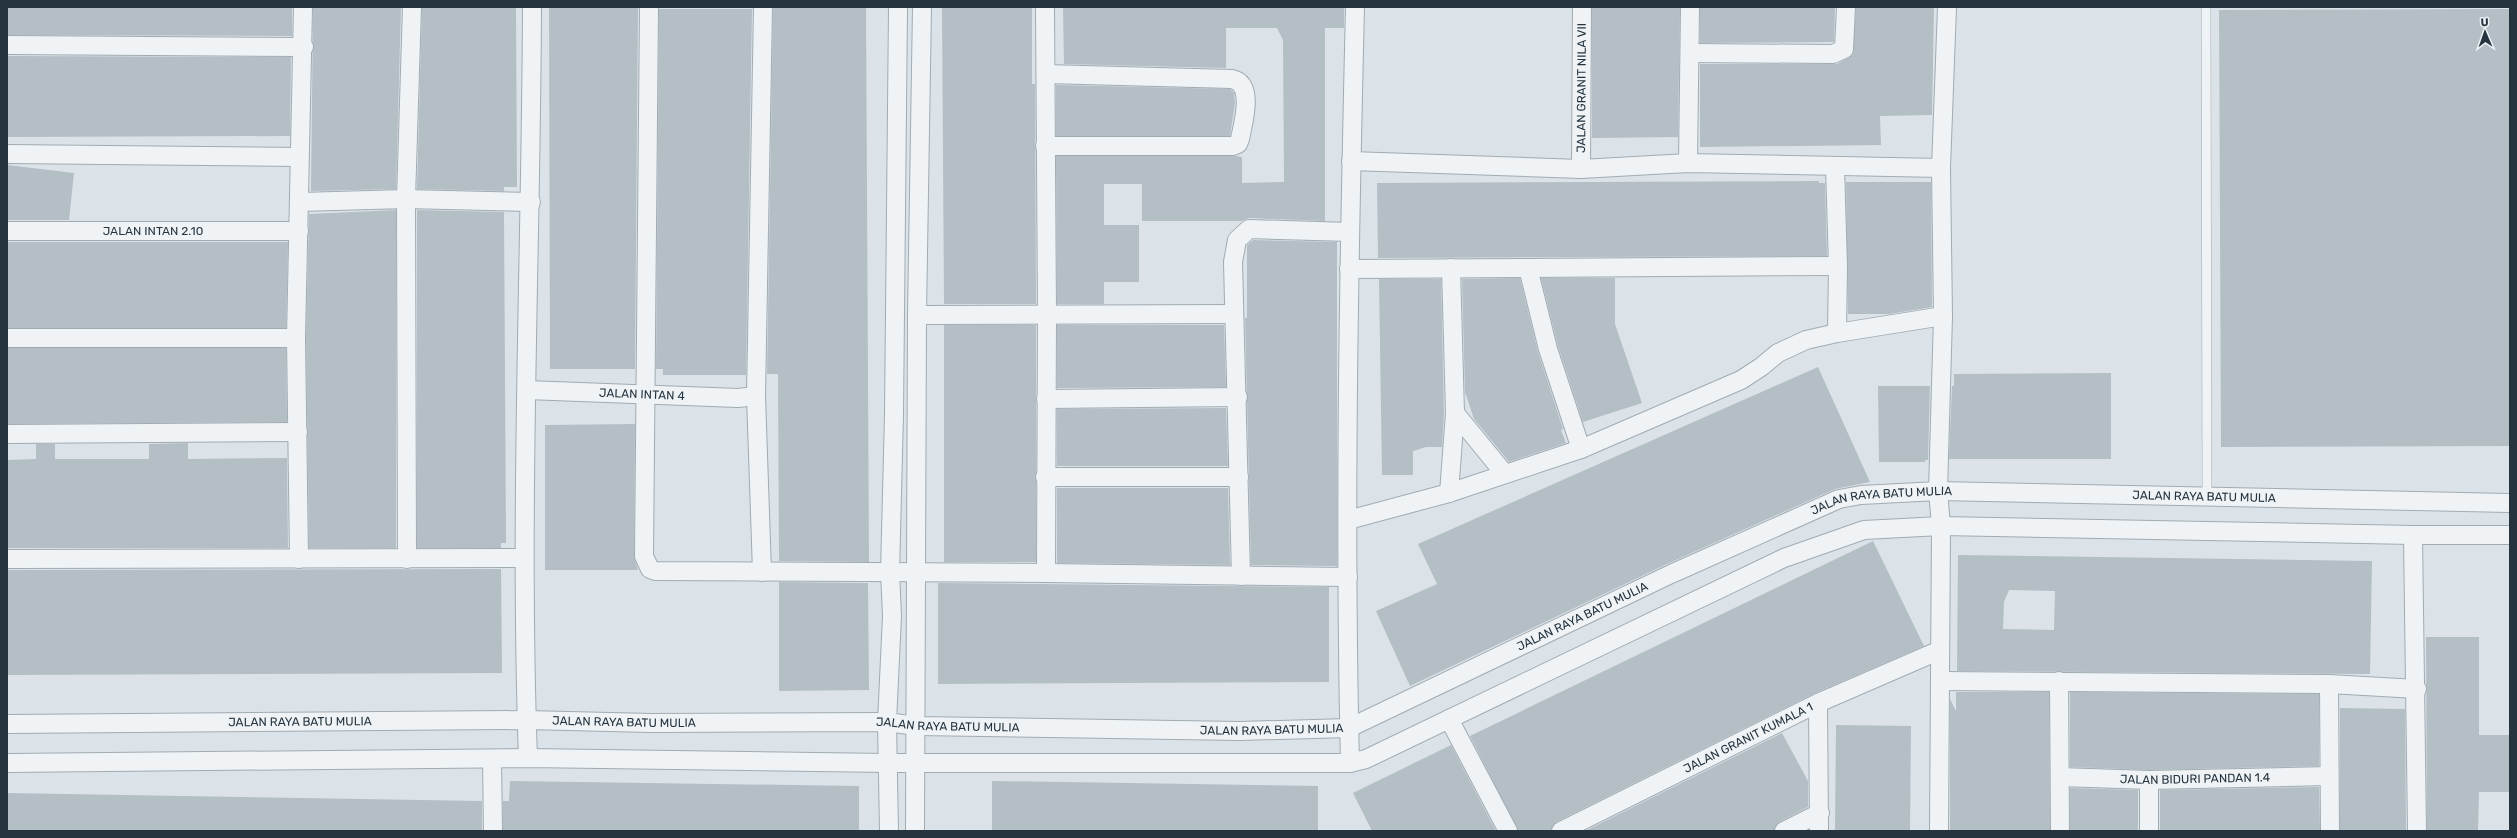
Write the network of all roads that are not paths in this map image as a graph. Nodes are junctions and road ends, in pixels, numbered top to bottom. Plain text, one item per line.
1 (303, 7) edge
2 (412, 7) edge
3 (532, 7) edge
4 (649, 7) edge
5 (763, 7) edge
6 (898, 7) edge
7 (922, 7) edge
8 (1044, 7) edge
9 (1355, 7) edge
10 (1582, 7) edge
11 (1690, 7) edge
12 (1846, 7) edge
13 (1947, 7) edge
14 (2206, 7) edge
15 (7, 45) edge
16 (304, 47) junction
17 (1690, 53) junction
18 (1046, 74) junction
19 (1045, 146) junction
20 (7, 154) edge
21 (299, 157) junction
22 (1351, 161) junction
23 (1688, 163) junction
24 (1835, 167) junction
25 (1580, 168) junction
26 (1941, 168) junction
27 (406, 199) junction
28 (300, 202) junction
29 (531, 202) junction
30 (7, 231) edge
31 (299, 231) junction
32 (1350, 232) junction
33 (1838, 266) junction
34 (1451, 268) junction
35 (1528, 268) junction
36 (1349, 269) junction
37 (1234, 314) junction
38 (917, 315) junction
39 (1047, 315) junction
40 (1943, 316) junction
41 (1837, 333) junction
42 (7, 338) edge
43 (296, 338) junction
44 (527, 390) junction
45 (646, 393) junction
46 (756, 396) junction
47 (1238, 397) junction
48 (1046, 399) junction
49 (1455, 413) junction
50 (298, 432) junction
51 (7, 434) edge
52 (1582, 449) junction
53 (1504, 474) junction
54 (1045, 477) junction
55 (1239, 477) junction
56 (1938, 491) junction
57 (1449, 493) junction
58 (2207, 497) junction
59 (2510, 503) edge
60 (1348, 520) junction
61 (1941, 526) junction
62 (2413, 535) junction
63 (2510, 535) edge
64 (523, 558) junction
65 (7, 559) edge
66 (299, 559) junction
67 (407, 559) junction
68 (762, 572) junction
69 (890, 572) junction
70 (917, 573) junction
71 (1046, 573) junction
72 (1241, 576) junction
73 (1348, 577) junction
74 (1938, 651) junction
75 (1940, 681) junction
76 (2059, 681) junction
77 (2329, 684) junction
78 (2417, 689) junction
79 (1818, 703) junction
80 (1449, 719) junction
81 (526, 720) junction
82 (887, 722) junction
83 (7, 724) edge
84 (916, 726) junction
85 (1349, 728) junction
86 (528, 758) junction
87 (492, 759) junction
88 (917, 762) junction
89 (7, 763) edge
90 (888, 763) junction
91 (1350, 763) junction
92 (2329, 776) junction
93 (2060, 777) junction
94 (2149, 780) junction
95 (1820, 813) junction
96 (493, 831) edge
97 (889, 831) edge
98 (915, 831) edge
99 (1508, 831) edge
100 (1561, 831) edge
101 (1784, 831) edge
102 (1819, 831) edge
103 (1939, 831) edge
104 (2060, 831) edge
105 (2149, 831) edge
106 (2330, 831) edge
107 (2417, 831) edge

1 - 16 street
2 - 27 street
3 - 29 street
4 - 45 street
5 - 46 street
6 - 69 street
7 - 38 street
8 - 18 street
9 - 22 street
10 - 25 street, JALAN GRANIT NILA VII
11 - 17 street
12 - 17 street
13 - 26 street
14 - 58 lane
15 - 16 street
16 - 21 street
17 - 23 street
18 - 19 street
18 - 19 street
19 - 39 street
20 - 21 street
21 - 28 street
22 - 25 street
22 - 32 street
23 - 24 street
23 - 25 street
24 - 26 street
24 - 33 street
26 - 40 street
27 - 28 street
27 - 29 street
27 - 67 street
28 - 31 street
29 - 44 street
30 - 31 street, JALAN INTAN 2.10
31 - 43 street
32 - 36 street
32 - 37 street
33 - 35 street
33 - 41 street
34 - 35 street
34 - 36 street
34 - 49 street
35 - 52 street
36 - 60 street
37 - 39 street
37 - 47 street
38 - 39 street
38 - 70 street
39 - 48 street
40 - 41 street
40 - 56 street
41 - 52 street
42 - 43 street
43 - 50 street
44 - 45 street, JALAN INTAN 4
44 - 64 street
45 - 46 street, JALAN INTAN 4
45 - 68 street
46 - 68 street
47 - 48 street
47 - 55 street
48 - 54 street
49 - 53 street
49 - 57 street
50 - 51 street
50 - 66 street
52 - 53 street
53 - 57 street
54 - 55 street
54 - 71 street
55 - 72 street
56 - 58 street, JALAN RAYA BATU MULIA
56 - 61 street
56 - 85 street, JALAN RAYA BATU MULIA
57 - 60 street
58 - 59 street, JALAN RAYA BATU MULIA
60 - 73 street
61 - 62 street
61 - 74 street
61 - 80 street
62 - 63 street
62 - 78 street
64 - 67 street
64 - 81 street
65 - 66 street
66 - 67 street
68 - 69 street
69 - 70 street
69 - 82 street
70 - 71 street
70 - 84 street
71 - 72 street
72 - 73 street
73 - 85 street
74 - 75 street
74 - 79 street, JALAN GRANIT KUMALA 1
75 - 76 street
75 - 103 street
76 - 77 street
76 - 93 street
77 - 78 street
77 - 92 street
78 - 107 street
79 - 95 street
79 - 100 street, JALAN GRANIT KUMALA 1
80 - 91 street
80 - 99 street
81 - 82 street, JALAN RAYA BATU MULIA
81 - 83 street, JALAN RAYA BATU MULIA
81 - 86 street
82 - 84 street, JALAN RAYA BATU MULIA
82 - 90 street
84 - 85 street, JALAN RAYA BATU MULIA
84 - 88 street
85 - 91 street
86 - 87 street
86 - 90 street
87 - 89 street
87 - 96 street
88 - 90 street
88 - 91 street
88 - 98 street
90 - 97 street
92 - 94 street, JALAN BIDURI PANDAN 1.4
92 - 106 street
93 - 94 street, JALAN BIDURI PANDAN 1.4
93 - 104 street
94 - 105 street
95 - 101 street
95 - 102 street

